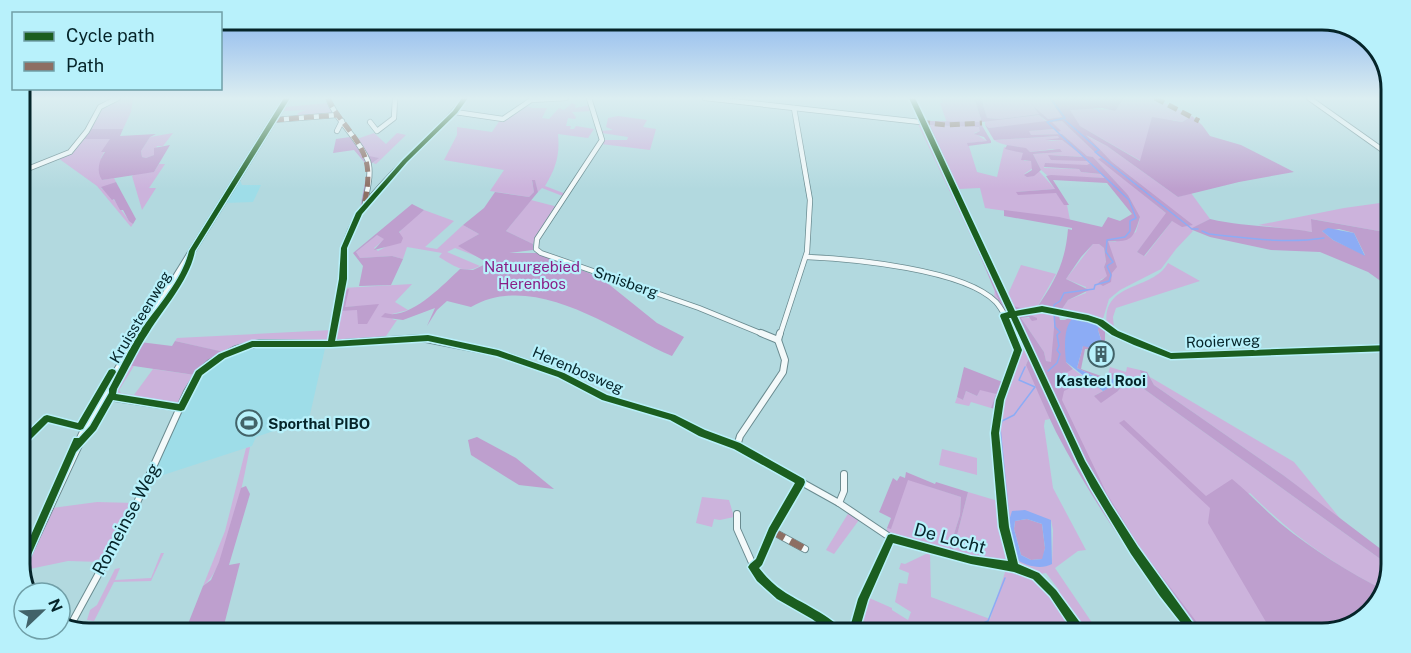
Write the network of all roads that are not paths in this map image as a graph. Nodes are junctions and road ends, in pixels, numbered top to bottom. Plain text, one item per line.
1 (88, 128) edge
2 (269, 128) edge
3 (347, 128) edge
4 (437, 128) edge
5 (598, 128) edge
6 (798, 128) edge
7 (1352, 128) edge
8 (1381, 149) edge
9 (30, 168) edge
10 (365, 204) junction
11 (807, 257) junction
12 (1004, 316) junction
13 (778, 340) junction
14 (331, 344) junction
15 (1381, 348) edge
16 (104, 396) junction
17 (181, 408) junction
18 (80, 427) dead end
19 (30, 434) edge
20 (737, 446) junction
21 (844, 474) dead end
22 (801, 482) junction
23 (839, 503) junction
24 (737, 514) dead end
25 (772, 531) junction
26 (891, 538) junction
27 (30, 548) edge
28 (805, 549) dead end
29 (753, 567) junction
30 (1014, 567) junction
31 (73, 620) edge
32 (824, 623) edge
33 (857, 623) edge
34 (1074, 623) edge

1 - 9 street
2 - 16 main road, Kruissteenweg
3 - 10 street
4 - 10 street
5 - 13 street, Smisberg
6 - 11 street
7 - 8 street
10 - 14 street
11 - 12 street
11 - 13 street
12 - 15 street, Rooierweg
12 - 30 street
13 - 20 street
14 - 17 street, Herenbosweg
14 - 20 street, Herenbosweg
16 - 17 street
16 - 27 main road, Kruissteenweg
17 - 31 street, Romeinse Weg
18 - 19 street
20 - 22 street, Herenbosweg
21 - 23 street
22 - 23 street, Herenbosweg
22 - 25 street
23 - 26 street, Herenbosweg
24 - 29 street
25 - 28 street
25 - 29 street
26 - 30 street, De Locht
26 - 33 street
29 - 32 street
30 - 34 street, De Locht

